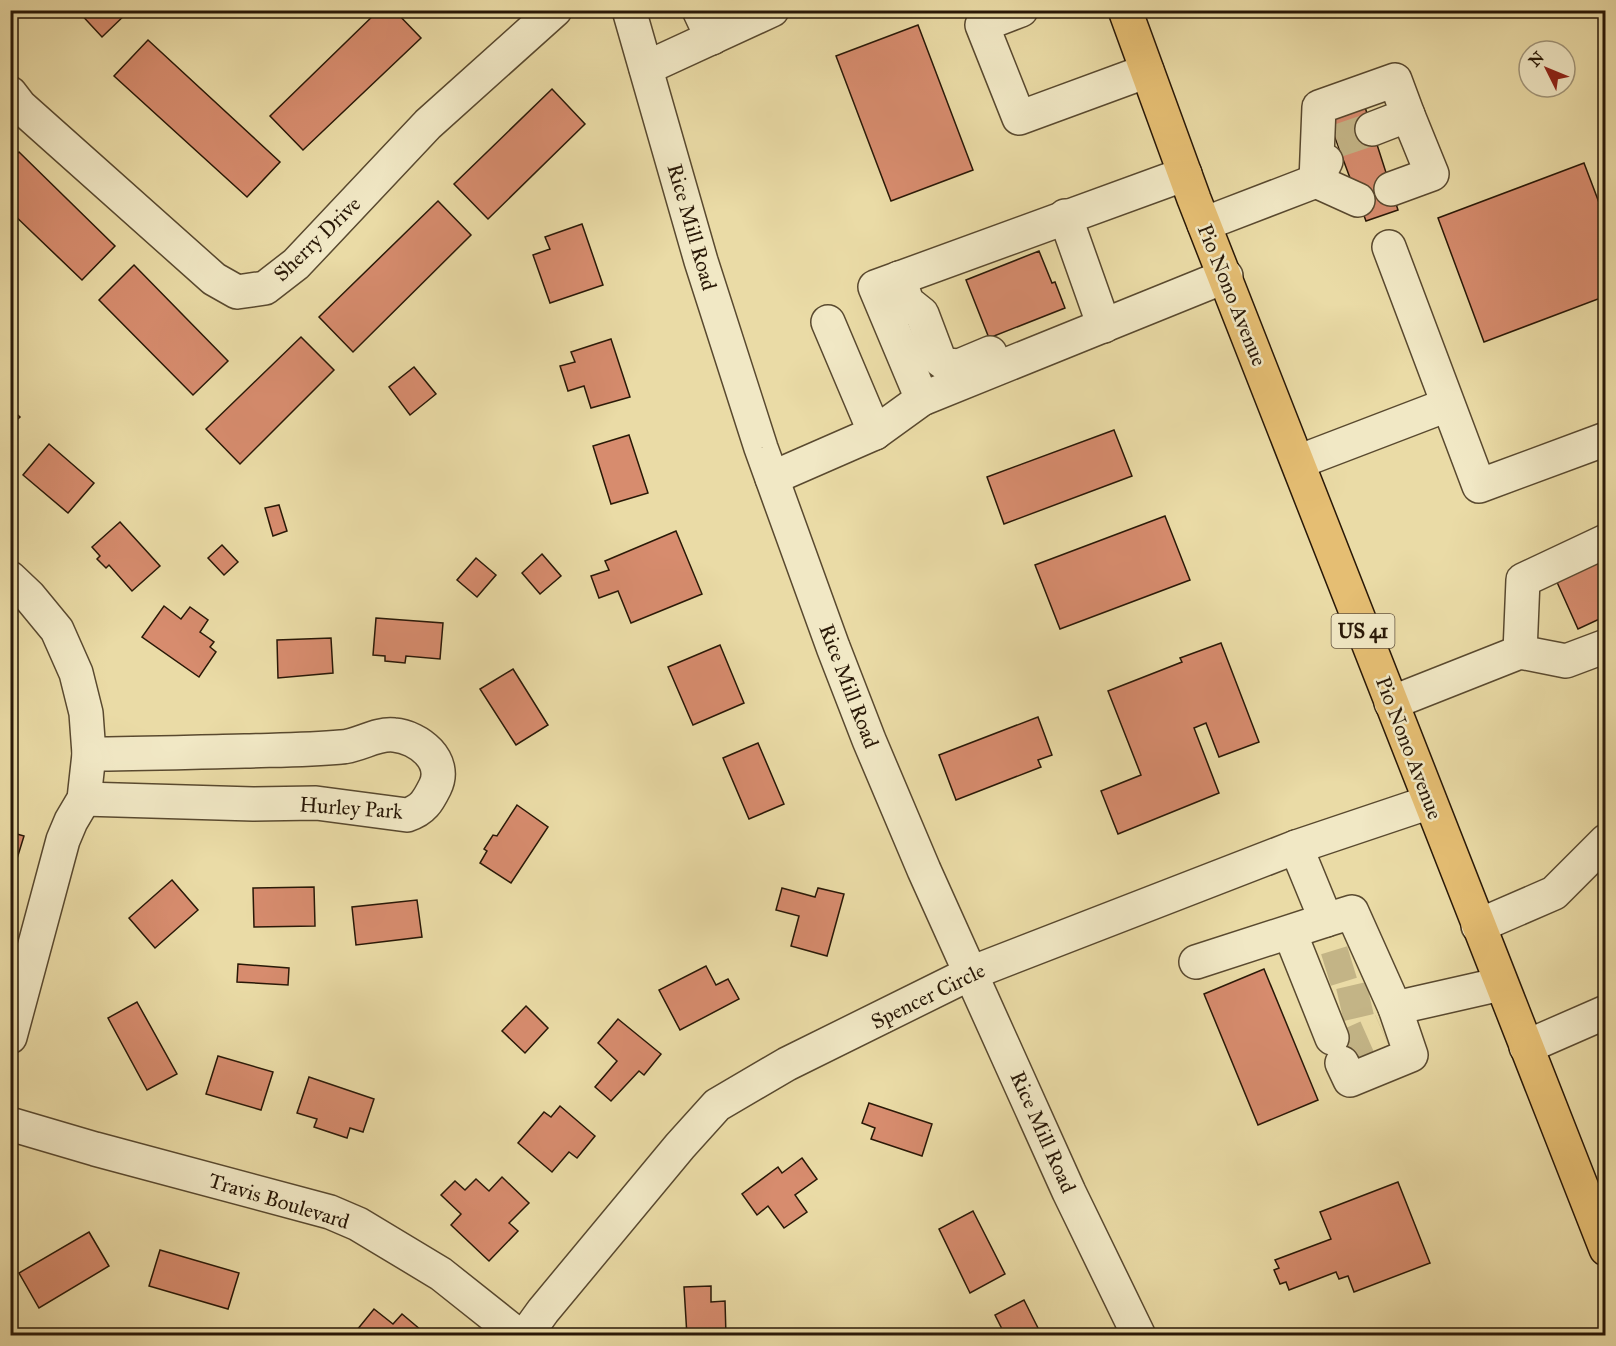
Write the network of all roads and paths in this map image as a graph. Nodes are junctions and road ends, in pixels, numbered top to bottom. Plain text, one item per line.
1 (555, 10) edge
2 (629, 10) edge
3 (771, 10) edge
4 (1021, 10) edge
5 (1125, 10) edge
6 (705, 24) edge
7 (645, 68) junction
8 (1147, 71) junction
9 (10, 93) edge
10 (1408, 115) junction
11 (1372, 129) tunnel mouth
12 (1336, 141) tunnel mouth
13 (1185, 174) junction
14 (1316, 181) junction
15 (1391, 189) dead end
16 (1358, 200) dead end
17 (1065, 216) junction
18 (1204, 224) junction
19 (1389, 247) dead end
20 (1226, 276) junction
21 (903, 290) junction
22 (1101, 317) junction
23 (828, 322) dead end
24 (922, 399) junction
25 (1447, 405) junction
26 (875, 433) junction
27 (1605, 440) edge
28 (1298, 462) junction
29 (772, 478) junction
30 (1605, 541) edge
31 (10, 578) edge
32 (1605, 646) edge
33 (1520, 652) junction
34 (1391, 703) junction
35 (89, 754) junction
36 (84, 799) junction
37 (1430, 802) junction
38 (1605, 841) edge
39 (1296, 847) junction
40 (1326, 920) junction
41 (1478, 926) junction
42 (1290, 933) junction
43 (1196, 962) dead end
44 (1339, 965) junction
45 (971, 973) junction
46 (1501, 984) junction
47 (1605, 1012) edge
48 (1363, 1019) junction
49 (10, 1037) edge
50 (1526, 1047) junction
51 (10, 1124) edge
52 (1605, 1249) edge
53 (519, 1335) edge
54 (525, 1335) edge
55 (1139, 1335) edge

1 - 9 street, Sherry Drive
2 - 7 street, Rice Mill Road
3 - 6 street
4 - 8 street
5 - 8 main road, Pio Nono Avenue / US 41
6 - 7 street
7 - 29 street, Rice Mill Road
8 - 13 main road, Pio Nono Avenue / US 41
10 - 11 street
10 - 14 street
10 - 15 street
12 - 14 street
13 - 17 street
13 - 18 main road, Pio Nono Avenue / US 41
14 - 16 street
14 - 18 street
17 - 21 street
17 - 22 street
18 - 20 main road, Pio Nono Avenue / US 41
19 - 25 street
20 - 22 street
20 - 28 main road, Pio Nono Avenue / US 41
21 - 22 street
21 - 24 street
22 - 24 street
23 - 26 street
24 - 26 street
25 - 27 street
25 - 28 street
26 - 29 street
28 - 34 main road, Pio Nono Avenue / US 41
29 - 45 street, Rice Mill Road
30 - 33 street
31 - 35 street
32 - 33 street
33 - 34 street
34 - 37 main road, Pio Nono Avenue / US 41
35 - 36 street
35 - 36 street, Hurley Park
36 - 49 street
37 - 39 street, Spencer Circle
37 - 41 main road, Pio Nono Avenue / US 41
38 - 41 street
39 - 40 street
39 - 45 street, Spencer Circle
40 - 42 street
40 - 44 street
41 - 46 main road, Pio Nono Avenue / US 41
42 - 43 street
42 - 44 street
44 - 48 street
44 - 48 street
45 - 54 street, Spencer Circle
45 - 55 street, Rice Mill Road
46 - 48 street
46 - 50 main road, Pio Nono Avenue / US 41
47 - 50 street
50 - 52 main road, Pio Nono Avenue / US 41
51 - 53 street, Travis Boulevard

